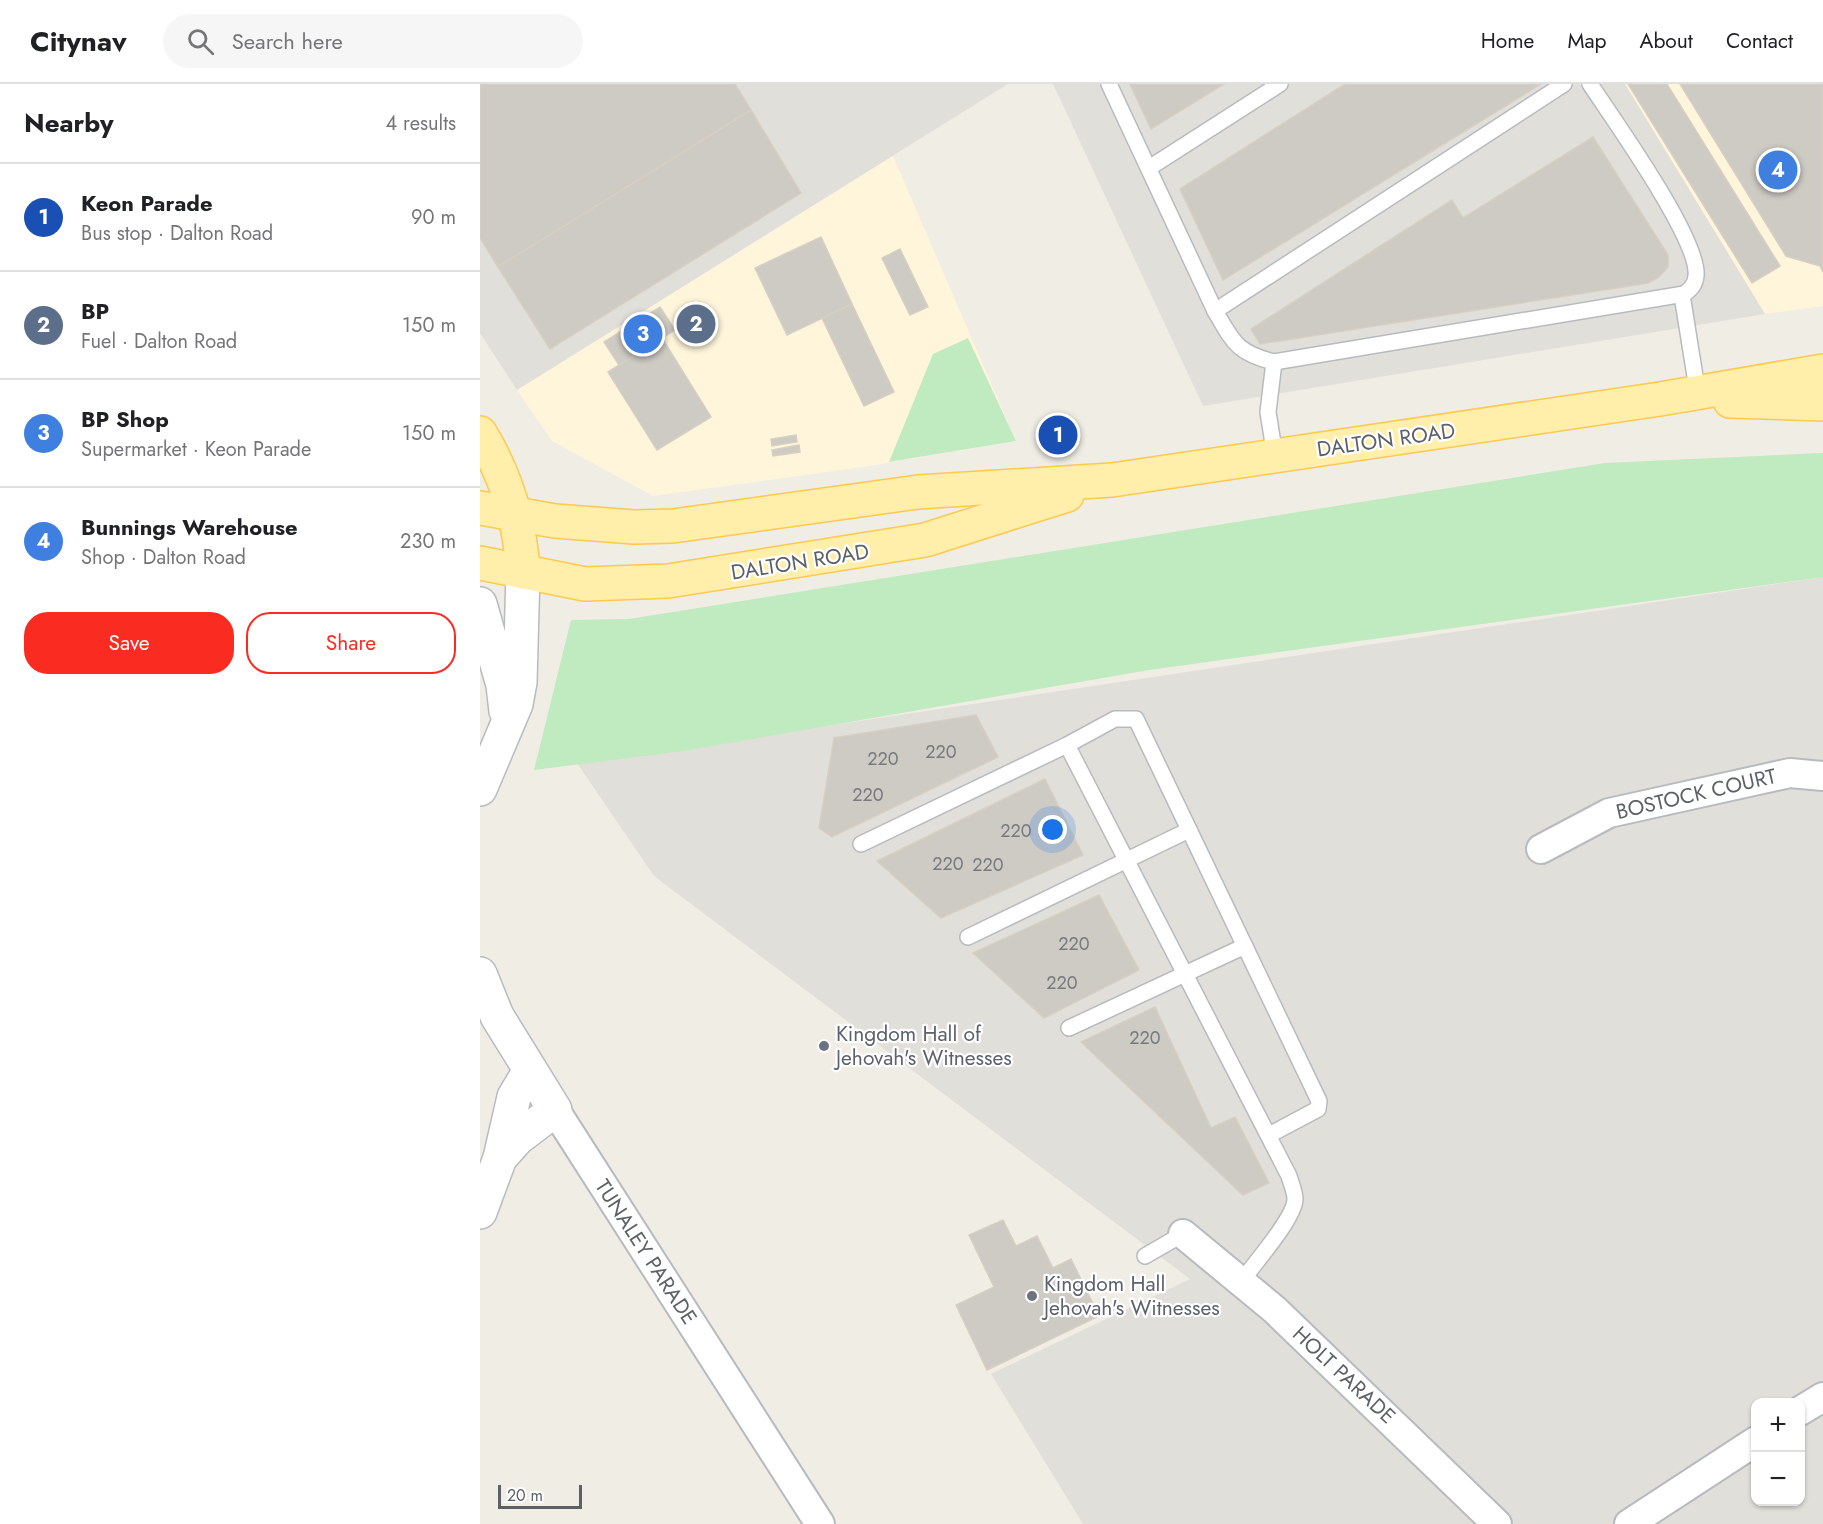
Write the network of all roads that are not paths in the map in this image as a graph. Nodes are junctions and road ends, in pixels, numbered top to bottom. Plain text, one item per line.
1 (1109, 84) edge
2 (1280, 84) edge
3 (1564, 84) edge
4 (1590, 84) edge
5 (1149, 168) junction
6 (1682, 295) junction
7 (1215, 311) junction
8 (1274, 362) junction
9 (1823, 371) edge
10 (1698, 397) junction
11 (1823, 404) edge
12 (480, 434) edge
13 (1275, 456) junction
14 (1112, 480) junction
15 (480, 508) edge
16 (516, 516) junction
17 (480, 563) edge
18 (523, 572) junction
19 (480, 604) edge
20 (506, 733) junction
21 (1067, 745) junction
22 (1823, 776) edge
23 (480, 789) edge
24 (1189, 830) junction
25 (861, 844) dead end
26 (1541, 849) dead end
27 (1126, 859) junction
28 (968, 937) dead end
29 (1245, 946) junction
30 (1185, 973) junction
31 (480, 974) edge
32 (1069, 1028) dead end
33 (530, 1070) junction
34 (555, 1110) junction
35 (1269, 1136) junction
36 (500, 1158) junction
37 (480, 1212) edge
38 (1183, 1234) joint
39 (1145, 1256) dead end
40 (1241, 1282) junction
41 (1823, 1397) edge
42 (1805, 1408) edge
43 (1751, 1444) edge
44 (820, 1524) edge
45 (1497, 1524) edge
46 (1629, 1524) edge

1 - 5 lane
2 - 5 lane
3 - 7 lane
4 - 6 lane
5 - 7 lane
6 - 8 lane
6 - 10 lane
7 - 8 lane
8 - 13 lane
9 - 10 main road, DALTON ROAD
10 - 11 main road, DALTON ROAD
10 - 13 main road, DALTON ROAD
12 - 16 main road
13 - 14 main road, DALTON ROAD
14 - 16 main road, DALTON ROAD
14 - 18 main road, DALTON ROAD
15 - 16 main road, DALTON ROAD
16 - 18 main road
17 - 18 main road, DALTON ROAD
18 - 20 street
19 - 20 street
20 - 23 street
21 - 24 lane
21 - 25 lane
21 - 27 lane
22 - 26 street, BOSTOCK COURT
24 - 27 lane
24 - 29 lane
27 - 28 lane
27 - 30 lane
29 - 30 lane
29 - 35 lane
30 - 32 lane
30 - 35 lane
31 - 33 street, TUNALEY PARADE
33 - 34 street, TUNALEY PARADE
33 - 36 street
34 - 36 street
34 - 44 street, TUNALEY PARADE
35 - 40 lane
36 - 37 street
38 - 39 lane
38 - 40 street, HOLT PARADE
40 - 45 street, HOLT PARADE
41 - 42 street
43 - 46 street

